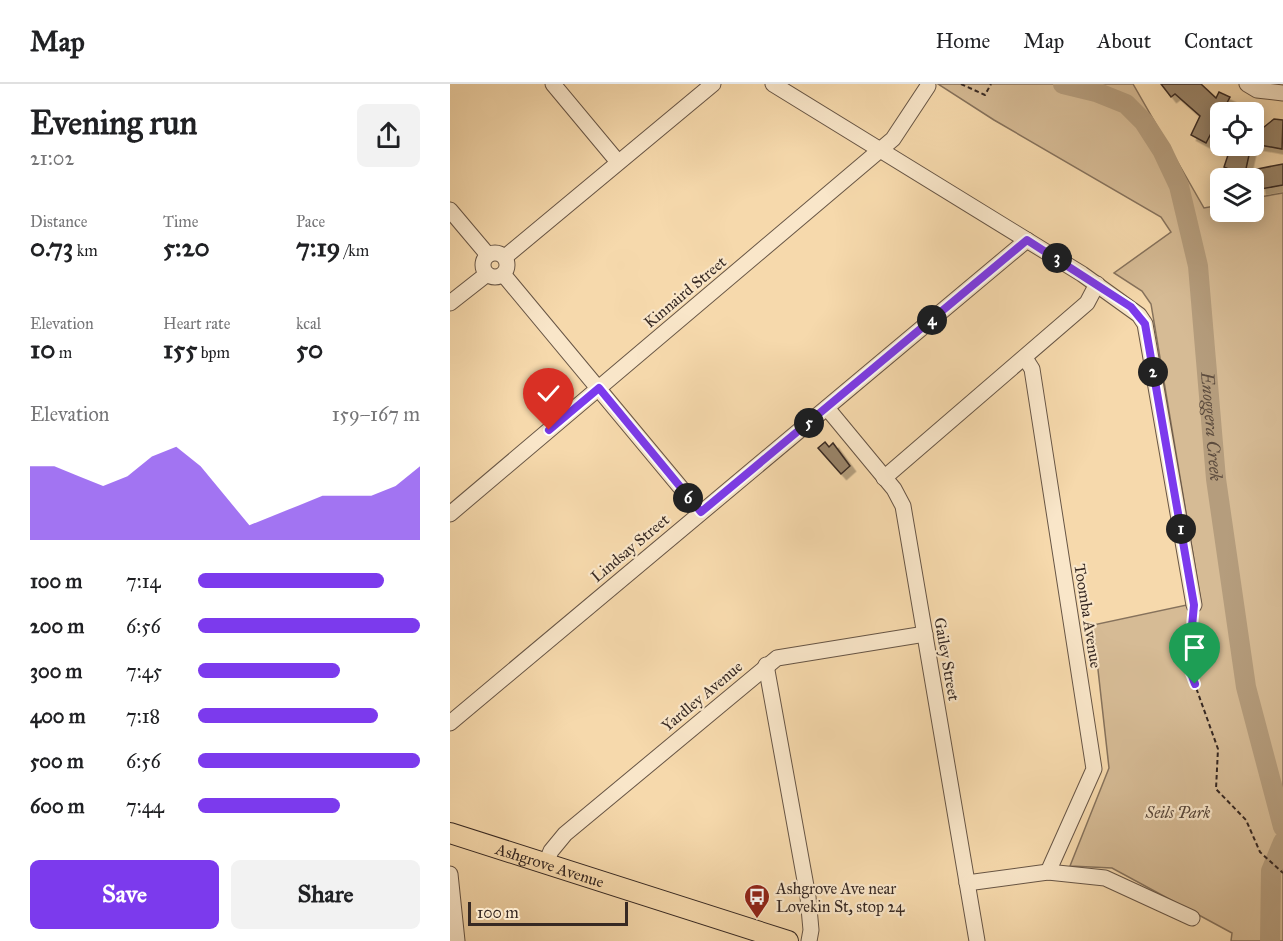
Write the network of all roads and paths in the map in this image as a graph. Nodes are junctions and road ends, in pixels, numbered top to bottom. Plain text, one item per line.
1 (553, 84) edge
2 (713, 84) edge
3 (774, 84) edge
4 (961, 84) edge
5 (991, 84) edge
6 (1247, 84) edge
7 (928, 86) dead end
8 (1283, 93) edge
9 (882, 149) junction
10 (618, 162) junction
11 (450, 210) edge
12 (1027, 240) junction
13 (488, 255) junction
14 (505, 257) junction
15 (487, 274) junction
16 (503, 274) junction
17 (1096, 284) junction
18 (450, 303) edge
19 (1025, 358) junction
20 (599, 388) junction
21 (827, 408) junction
22 (884, 478) junction
23 (701, 512) junction
24 (450, 514) edge
25 (1194, 605) joint
26 (925, 634) junction
27 (766, 665) junction
28 (450, 723) edge
29 (450, 833) edge
30 (544, 865) junction
31 (1048, 872) junction
32 (1283, 873) edge
33 (450, 874) edge
34 (967, 883) junction
35 (1192, 918) dead end
36 (454, 931) edge
37 (788, 941) edge
38 (809, 941) edge
39 (977, 941) edge

1 - 10 street
2 - 10 street
3 - 9 street
4 - 5 path
6 - 8 street
7 - 9 street, Kinnaird Street
9 - 12 street
9 - 20 street, Kinnaird Street
10 - 14 street
11 - 13 street
12 - 17 street
12 - 21 street, Lindsay Street
13 - 14 street
13 - 15 street
14 - 16 street
15 - 16 street
15 - 18 street
16 - 20 street
17 - 19 street
17 - 25 street
19 - 22 street
19 - 31 street, Toomba Avenue
20 - 23 street
20 - 24 street, Kinnaird Street
21 - 22 street, Gailey Street
21 - 23 street, Lindsay Street
22 - 26 street, Gailey Street
23 - 28 street, Lindsay Street
25 - 32 path
26 - 27 street, Yardley Avenue
26 - 34 street, Gailey Street
27 - 30 street, Yardley Avenue
27 - 38 street
29 - 30 main road, Ashgrove Avenue
30 - 37 main road, Ashgrove Avenue
31 - 34 street
31 - 35 street
33 - 36 street
34 - 39 street, Gailey Street

